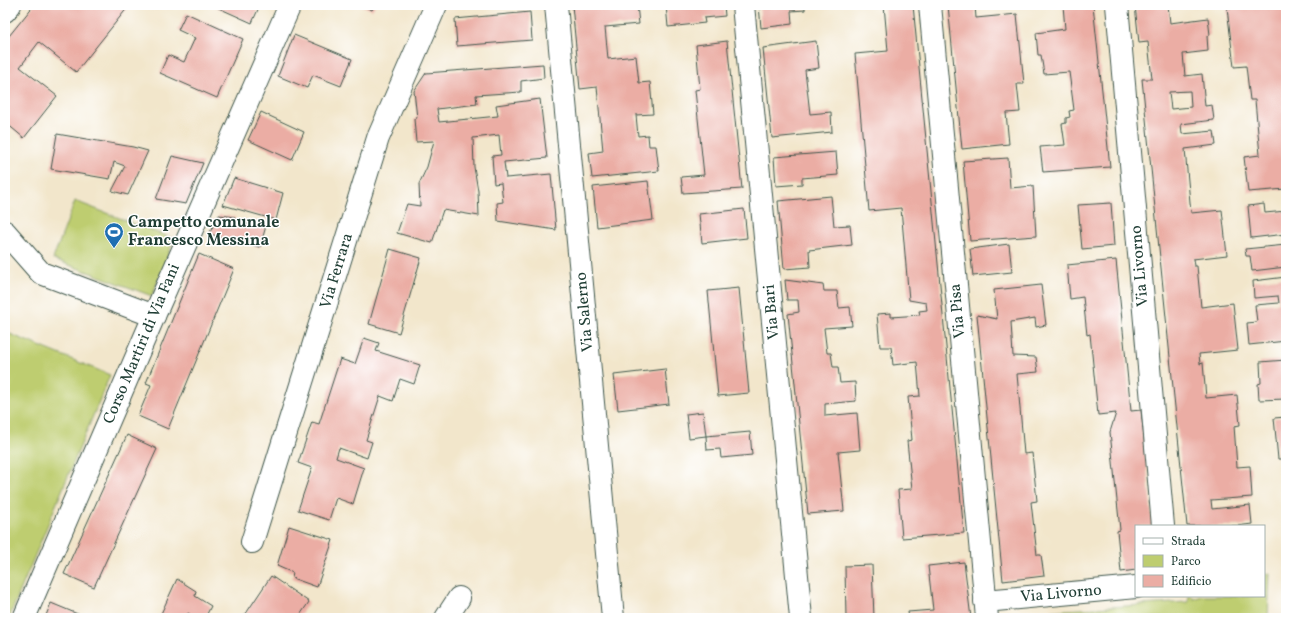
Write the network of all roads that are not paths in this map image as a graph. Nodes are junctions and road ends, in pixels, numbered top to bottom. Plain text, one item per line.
1 (10, 5) edge
2 (290, 5) edge
3 (436, 5) edge
4 (556, 5) edge
5 (743, 5) edge
6 (930, 5) edge
7 (1117, 5) edge
8 (5, 11) edge
9 (5, 232) edge
10 (154, 316) junction
11 (1163, 525) edge
12 (252, 542) dead end
13 (1135, 588) edge
14 (459, 598) dead end
15 (986, 610) edge
16 (24, 618) edge
17 (446, 618) edge
18 (613, 618) edge
19 (801, 618) edge

1 - 8 street
2 - 10 street, Corso Martiri di Via Fani
3 - 12 street, Via Ferrara
4 - 18 street, Via Salerno
5 - 19 street, Via Bari
6 - 15 street, Via Pisa
7 - 11 street, Via Livorno
9 - 10 street
10 - 16 street, Corso Martiri di Via Fani
13 - 15 street, Via Livorno
14 - 17 street

